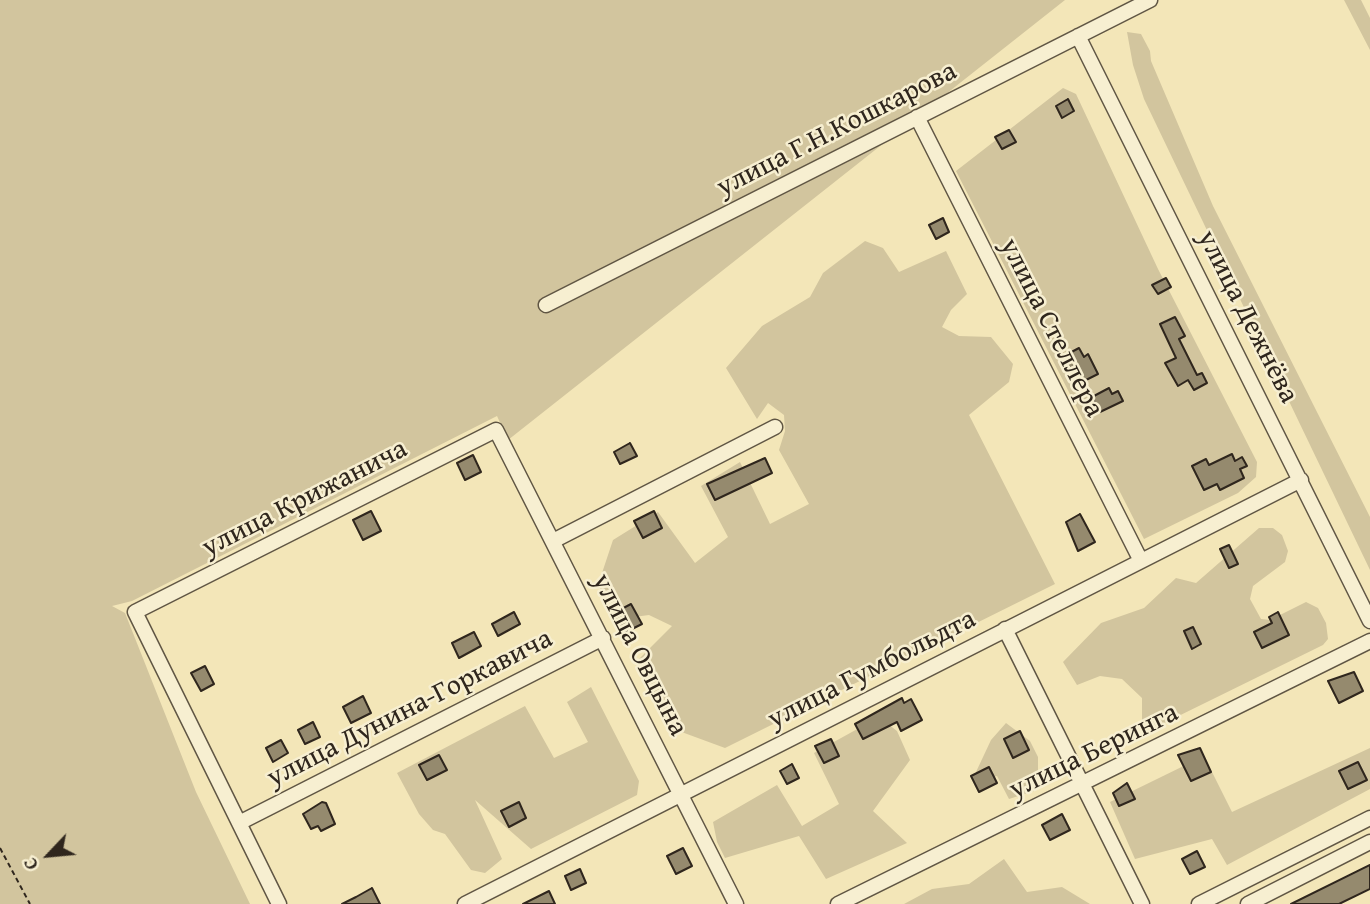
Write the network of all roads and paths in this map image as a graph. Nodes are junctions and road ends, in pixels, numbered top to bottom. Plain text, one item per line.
1 (1150, 0) edge
2 (1078, 36) junction
3 (917, 117) junction
4 (546, 305) dead end
5 (775, 427) dead end
6 (496, 430) joint
7 (1301, 480) junction
8 (553, 541) junction
9 (1141, 561) junction
10 (1370, 621) edge
11 (1005, 629) junction
12 (603, 638) junction
13 (1370, 640) edge
14 (1083, 785) junction
15 (683, 796) junction
16 (1370, 818) edge
17 (239, 823) junction
18 (1370, 842) edge
19 (0, 848) edge
20 (30, 904) edge
21 (279, 904) edge
22 (465, 904) edge
23 (736, 904) edge
24 (838, 904) edge
25 (1142, 904) edge
26 (1199, 904) edge
27 (1248, 904) edge

1 - 2 street, улица Г.Н.Кошкарова
2 - 3 street, улица Г.Н.Кошкарова
2 - 7 street, улица Дежнёва
3 - 4 street, улица Г.Н.Кошкарова
3 - 9 street, улица Стеллера
5 - 8 street
6 - 8 street, улица Овцына
6 - 17 street, улица Крижанича
7 - 9 street, улица Гумбольдта
7 - 10 street, улица Дежнёва
8 - 12 street, улица Овцына
9 - 11 street, улица Гумбольдта
11 - 14 street
11 - 15 street, улица Гумбольдта
12 - 15 street, улица Овцына
12 - 17 street, улица Дунина-Горкавича
13 - 14 street, улица Беринга
14 - 24 street, улица Беринга
14 - 25 street
15 - 22 street, улица Гумбольдта
15 - 23 street, улица Овцына
16 - 26 street
17 - 21 street
18 - 27 street
19 - 20 path

